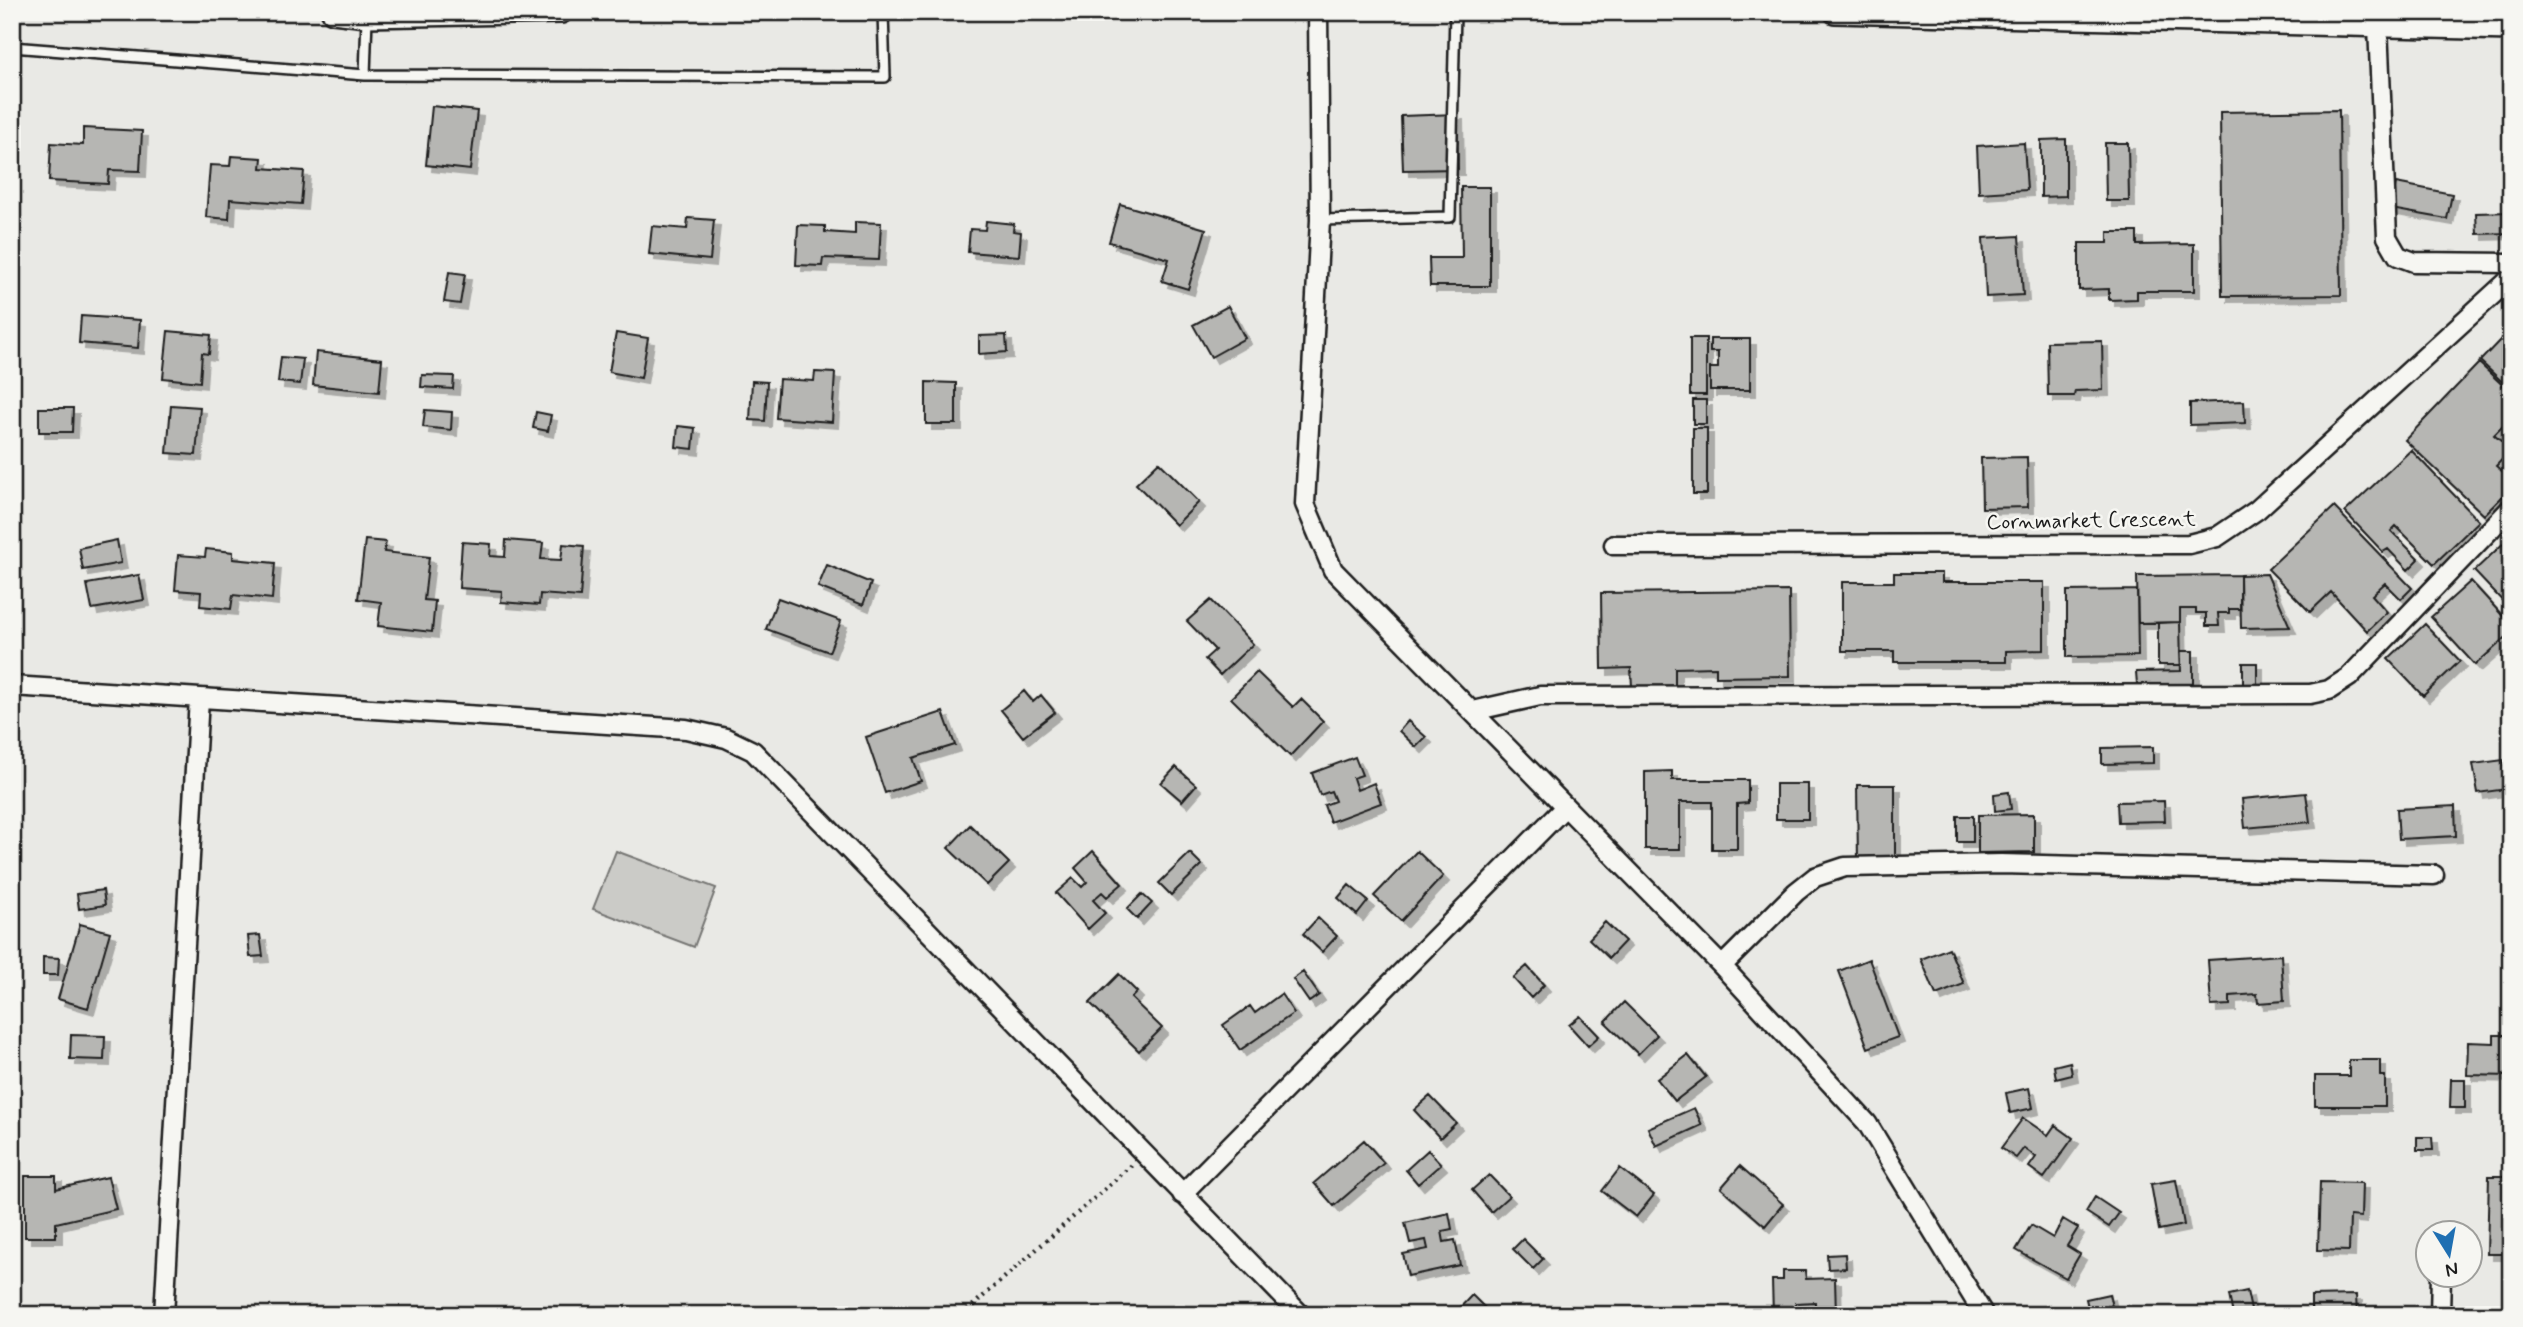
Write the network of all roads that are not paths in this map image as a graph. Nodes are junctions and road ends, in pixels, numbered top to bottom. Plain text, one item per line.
1 (333, 12) edge
2 (561, 12) edge
3 (883, 12) edge
4 (1318, 12) edge
5 (1455, 12) edge
6 (1835, 12) edge
7 (1925, 13) edge
8 (367, 16) junction
9 (2378, 26) junction
10 (2511, 29) edge
11 (12, 47) edge
12 (365, 75) junction
13 (1320, 220) junction
14 (2511, 263) edge
15 (2511, 278) edge
16 (2511, 508) edge
17 (1614, 545) dead end
18 (12, 686) edge
19 (199, 698) junction
20 (1473, 711) junction
21 (1565, 807) junction
22 (2434, 875) dead end
23 (1722, 966) junction
24 (1182, 1194) junction
25 (2441, 1288) edge
26 (164, 1315) edge
27 (1301, 1315) edge
28 (1984, 1315) edge
29 (2440, 1315) edge

1 - 8 street
2 - 8 street
3 - 12 lane
4 - 13 street
5 - 13 lane
6 - 7 street
7 - 9 street
8 - 12 lane
9 - 10 street
9 - 14 street
11 - 12 lane
13 - 20 street
15 - 17 street, Cornmarket Crescent
16 - 20 street
18 - 19 street
19 - 24 street
19 - 26 street
20 - 21 street
21 - 23 street
21 - 24 street
22 - 23 street
23 - 28 street
24 - 27 street
25 - 29 street

